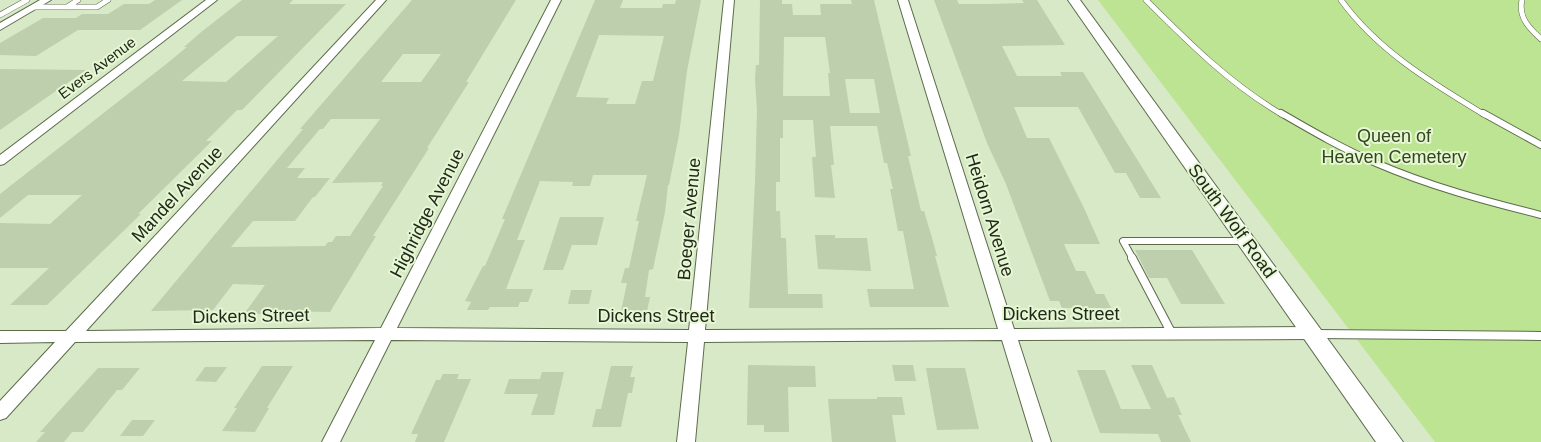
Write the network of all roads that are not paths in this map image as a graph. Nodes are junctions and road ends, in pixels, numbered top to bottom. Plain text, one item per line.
1 (27, 0) edge
2 (46, 0) edge
3 (78, 0) edge
4 (108, 0) edge
5 (212, 0) edge
6 (381, 0) edge
7 (556, 0) edge
8 (729, 0) edge
9 (903, 0) edge
10 (1074, 0) edge
11 (1146, 0) edge
12 (1341, 0) edge
13 (1522, 0) edge
14 (35, 7) junction
15 (66, 7) junction
16 (0, 15) edge
17 (0, 27) edge
18 (1541, 39) edge
19 (1541, 145) edge
20 (0, 161) edge
21 (1541, 215) edge
22 (1245, 241) junction
23 (387, 334) junction
24 (1008, 334) junction
25 (1172, 334) junction
26 (1312, 334) junction
27 (697, 336) junction
28 (1541, 336) edge
29 (0, 337) edge
30 (70, 338) junction
31 (0, 413) edge
32 (331, 442) edge
33 (686, 442) edge
34 (1042, 442) edge
35 (1390, 442) edge

1 - 16 lane
2 - 14 street
3 - 15 lane
4 - 15 lane
5 - 20 street, Evers Avenue
6 - 30 street, Mandel Avenue
7 - 23 street, Highridge Avenue
8 - 27 street, Boeger Avenue
9 - 24 street, Heidorn Avenue
10 - 22 main road, South Wolf Road
11 - 21 lane
12 - 19 lane
13 - 18 lane
14 - 15 lane
14 - 17 street
22 - 25 lane
22 - 26 main road, South Wolf Road
23 - 27 street, Dickens Street
23 - 30 street, Dickens Street
23 - 32 street, Highridge Avenue
24 - 25 street, Dickens Street
24 - 27 street, Dickens Street
24 - 34 street, Heidorn Avenue
25 - 26 street, Dickens Street
26 - 28 lane
26 - 35 main road, South Wolf Road
27 - 33 street, Boeger Avenue
29 - 30 street, Dickens Street
30 - 31 street, Mandel Avenue

